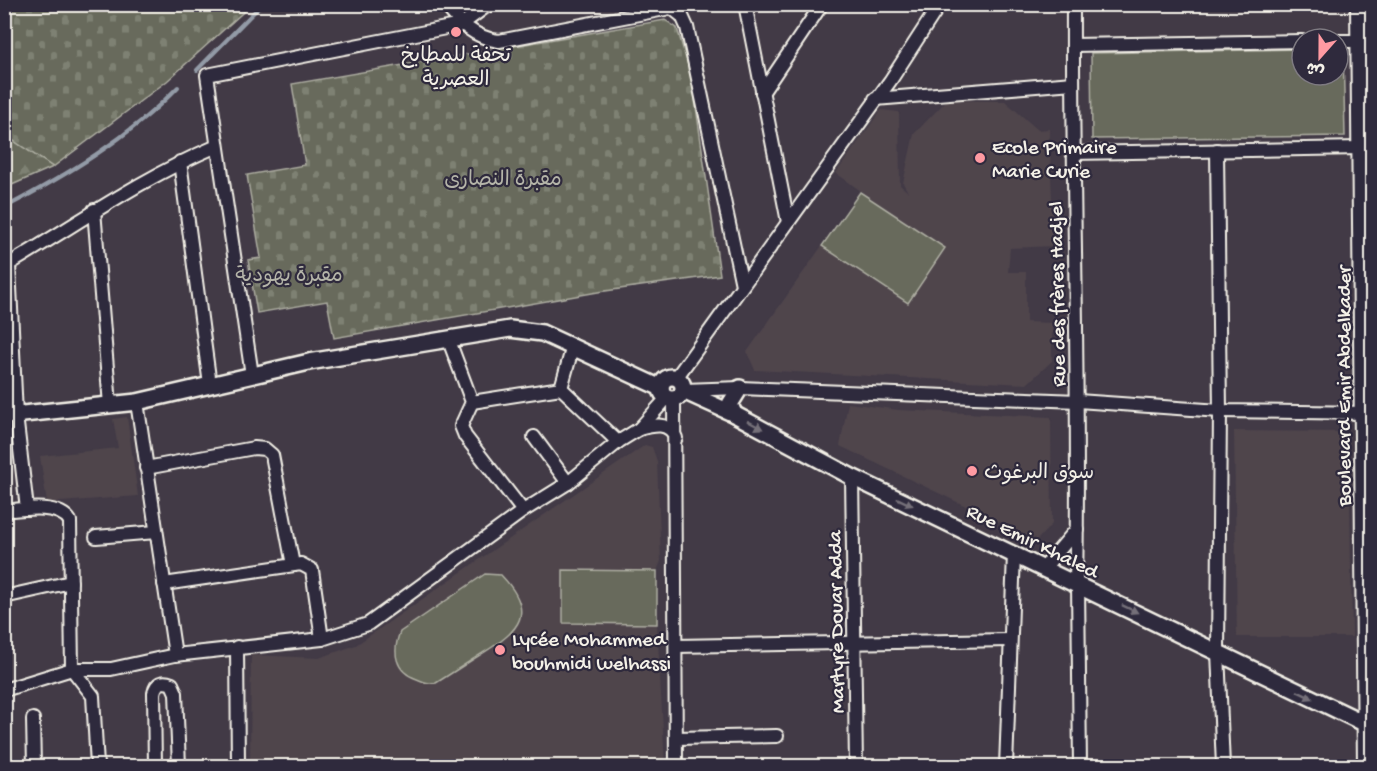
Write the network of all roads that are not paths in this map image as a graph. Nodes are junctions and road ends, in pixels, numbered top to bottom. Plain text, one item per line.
1 (445, 4) edge
2 (489, 4) edge
3 (745, 4) edge
4 (822, 4) edge
5 (1073, 4) edge
6 (1360, 4) edge
7 (668, 6) edge
8 (936, 7) edge
9 (461, 25) junction
10 (1290, 41) edge
11 (1350, 41) edge
12 (1366, 41) edge
13 (1073, 45) junction
14 (1073, 83) junction
15 (762, 93) junction
16 (875, 99) junction
17 (217, 146) junction
18 (1362, 148) junction
19 (1217, 150) junction
20 (1072, 153) junction
21 (180, 162) junction
22 (1368, 190) edge
23 (94, 210) junction
24 (788, 222) junction
25 (7, 266) edge
26 (742, 285) junction
27 (448, 338) junction
28 (573, 346) junction
29 (252, 375) junction
30 (210, 386) junction
31 (561, 388) junction
32 (740, 388) junction
33 (674, 391) junction
34 (1078, 401) junction
35 (137, 402) junction
36 (472, 402) junction
37 (110, 405) junction
38 (1220, 411) junction
39 (1369, 412) edge
40 (734, 414) junction
41 (10, 415) edge
42 (639, 429) junction
43 (534, 437) dead end
44 (676, 439) junction
45 (618, 442) junction
46 (146, 468) junction
47 (852, 477) junction
48 (568, 483) junction
49 (27, 509) junction
50 (4, 511) edge
51 (523, 512) junction
52 (1077, 529) junction
53 (156, 532) junction
54 (96, 537) dead end
55 (1014, 554) junction
56 (293, 565) junction
57 (1044, 568) junction
58 (71, 582) junction
59 (1077, 583) junction
60 (164, 585) junction
61 (4, 597) edge
62 (322, 639) junction
63 (1009, 640) junction
64 (854, 643) junction
65 (676, 646) junction
66 (237, 647) junction
67 (1218, 652) junction
68 (175, 655) junction
69 (72, 669) junction
70 (4, 690) edge
71 (33, 720) dead end
72 (1366, 724) junction
73 (777, 736) dead end
74 (676, 738) junction
75 (34, 766) edge
76 (97, 766) edge
77 (155, 766) edge
78 (179, 766) edge
79 (238, 766) edge
80 (676, 766) edge
81 (856, 766) edge
82 (1006, 766) edge
83 (1080, 766) edge
84 (1223, 766) edge
85 (1367, 766) edge

1 - 9 street
2 - 9 street
3 - 15 street
4 - 15 street
5 - 13 street, Rue des frères Hadjel
6 - 12 main road, Boulevard Emir Abdelkader
7 - 9 street
7 - 26 street
8 - 16 street
9 - 17 street
10 - 13 street
11 - 12 street
12 - 18 main road, Boulevard Emir Abdelkader
13 - 14 street, Rue des frères Hadjel
14 - 16 street
14 - 20 street, Rue des frères Hadjel
15 - 24 street
16 - 24 street
17 - 21 street
17 - 29 street
18 - 19 street
18 - 22 main road, Boulevard Emir Abdelkader
19 - 20 street
19 - 38 street
20 - 34 street, Rue des frères Hadjel
21 - 23 street
21 - 30 street
22 - 39 main road, Boulevard Emir Abdelkader
23 - 25 street
23 - 37 street
24 - 26 street
25 - 41 street
26 - 33 street
27 - 28 street, Rue Emir Khaled
27 - 29 street, Rue Emir Khaled
27 - 36 street
28 - 31 street
28 - 33 street, Rue Emir Khaled
29 - 30 street, Rue Emir Khaled
30 - 35 street, Rue Emir Khaled
31 - 36 street
31 - 45 street
32 - 33 street
32 - 34 street
32 - 40 street
33 - 40 street, Rue Emir Khaled
33 - 42 street
33 - 44 street
34 - 38 street
34 - 52 street, Rue des frères Hadjel
35 - 37 street, Rue Emir Khaled
35 - 46 street
36 - 51 street
37 - 41 street, Rue Emir Khaled
38 - 39 street
38 - 67 street
39 - 72 main road, Boulevard Emir Abdelkader
40 -> 47 street, Rue Emir Khaled
41 - 49 street
42 - 44 street
42 - 45 street
43 - 48 street
44 - 65 street
45 - 48 street
46 - 53 street
46 - 56 street
47 -> 55 street, Rue Emir Khaled
47 - 64 street, Martyre Douar Adda
48 - 51 street
49 - 50 street
49 - 58 street
51 - 62 street
52 - 57 street
52 - 59 street, Rue des frères Hadjel
53 - 54 street
53 - 60 street
55 - 57 street, Rue Emir Khaled
55 - 63 street
56 - 60 street
56 - 62 street
57 - 59 street, Rue Emir Khaled
58 - 61 street
58 - 69 street
59 -> 67 street, Rue Emir Khaled
59 - 83 street, Rue des frères Hadjel
60 - 68 street
62 - 66 street
63 - 64 street
63 - 82 street
64 - 65 street
64 - 81 street, Martyre Douar Adda
65 - 74 street
66 - 68 street
66 - 79 street
67 -> 72 street, Rue Emir Khaled
67 - 84 street
68 - 69 street
69 - 70 street
69 - 76 street
71 - 75 street
72 - 85 main road, Boulevard Emir Abdelkader
73 - 74 street
74 - 80 street
77 - 78 street

